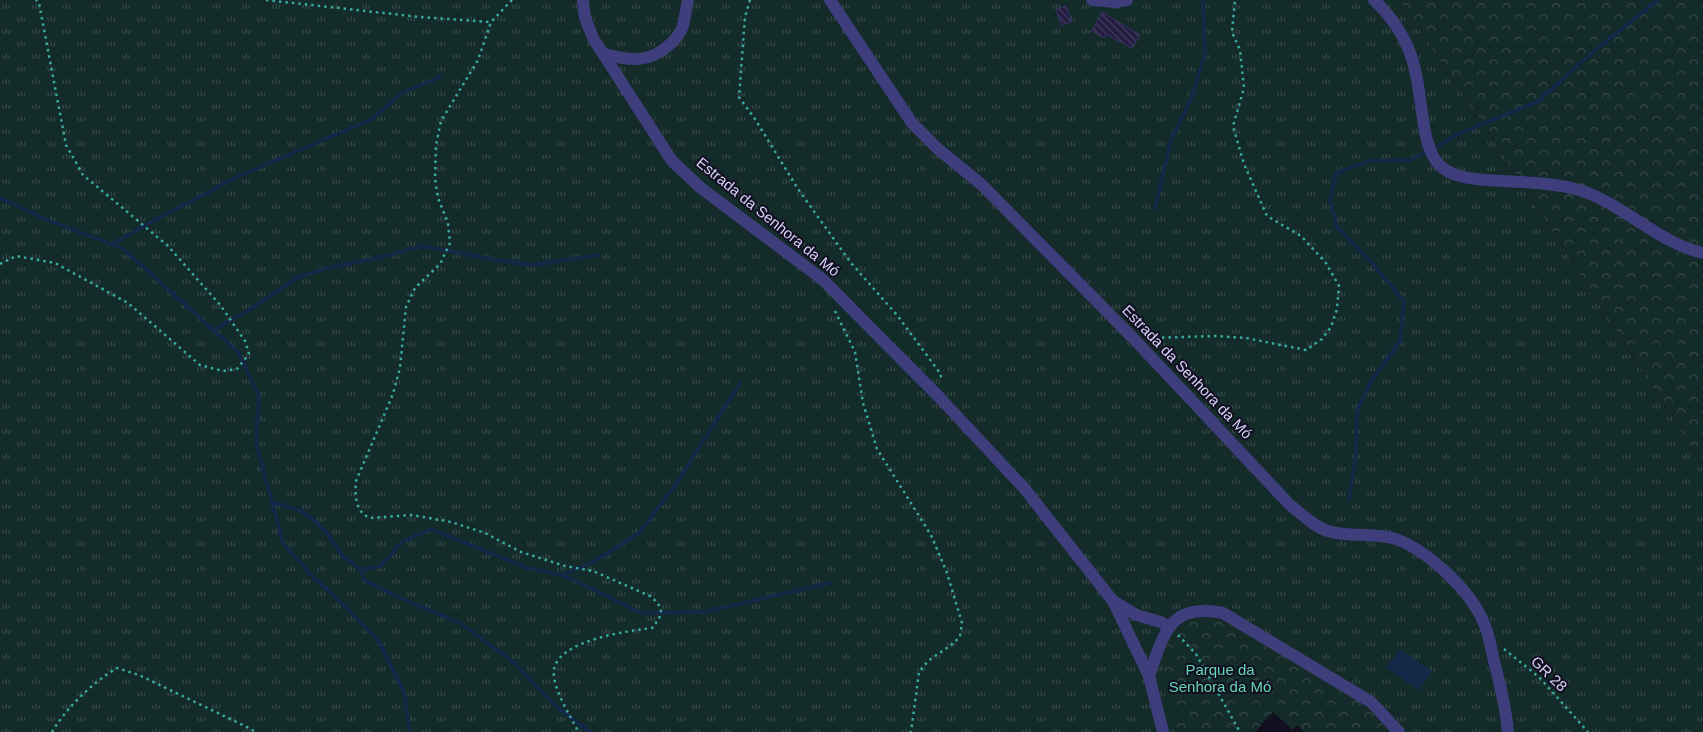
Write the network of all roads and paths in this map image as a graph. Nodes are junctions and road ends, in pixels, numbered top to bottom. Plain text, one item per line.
1 (36, 0) edge
2 (266, 0) edge
3 (512, 0) edge
4 (583, 0) edge
5 (688, 0) edge
6 (750, 0) edge
7 (830, 0) edge
8 (1092, 0) edge
9 (1127, 0) edge
10 (1235, 0) edge
11 (1374, 0) edge
12 (491, 22) junction
13 (605, 54) junction
14 (1703, 253) edge
15 (0, 264) edge
16 (834, 309) dead end
17 (1133, 338) junction
18 (940, 398) junction
19 (1113, 601) junction
20 (1169, 627) junction
21 (1489, 638) junction
22 (1149, 676) junction
23 (52, 732) edge
24 (255, 732) edge
25 (576, 732) edge
26 (911, 732) edge
27 (1163, 732) edge
28 (1240, 732) edge
29 (1399, 732) edge
30 (1508, 732) edge
31 (1588, 732) edge

1 - 15 path
2 - 12 path
3 - 12 path
4 - 13 street, Estrada da Senhora da Mó
5 - 13 street
6 - 18 path
7 - 17 street, Estrada da Senhora da Mó
8 - 9 street
10 - 17 path
11 - 14 street
12 - 25 path
13 - 18 street, Estrada da Senhora da Mó
16 - 26 path
17 - 21 street, Estrada da Senhora da Mó
18 - 19 street, Estrada da Senhora da Mó
19 - 20 street
19 - 22 street, Estrada da Senhora da Mó
20 - 22 street
20 - 28 path
20 - 29 street
21 - 30 street, Estrada da Senhora da Mó
21 - 31 path, GR 28
22 - 27 street, Estrada da Senhora da Mó
23 - 24 path

